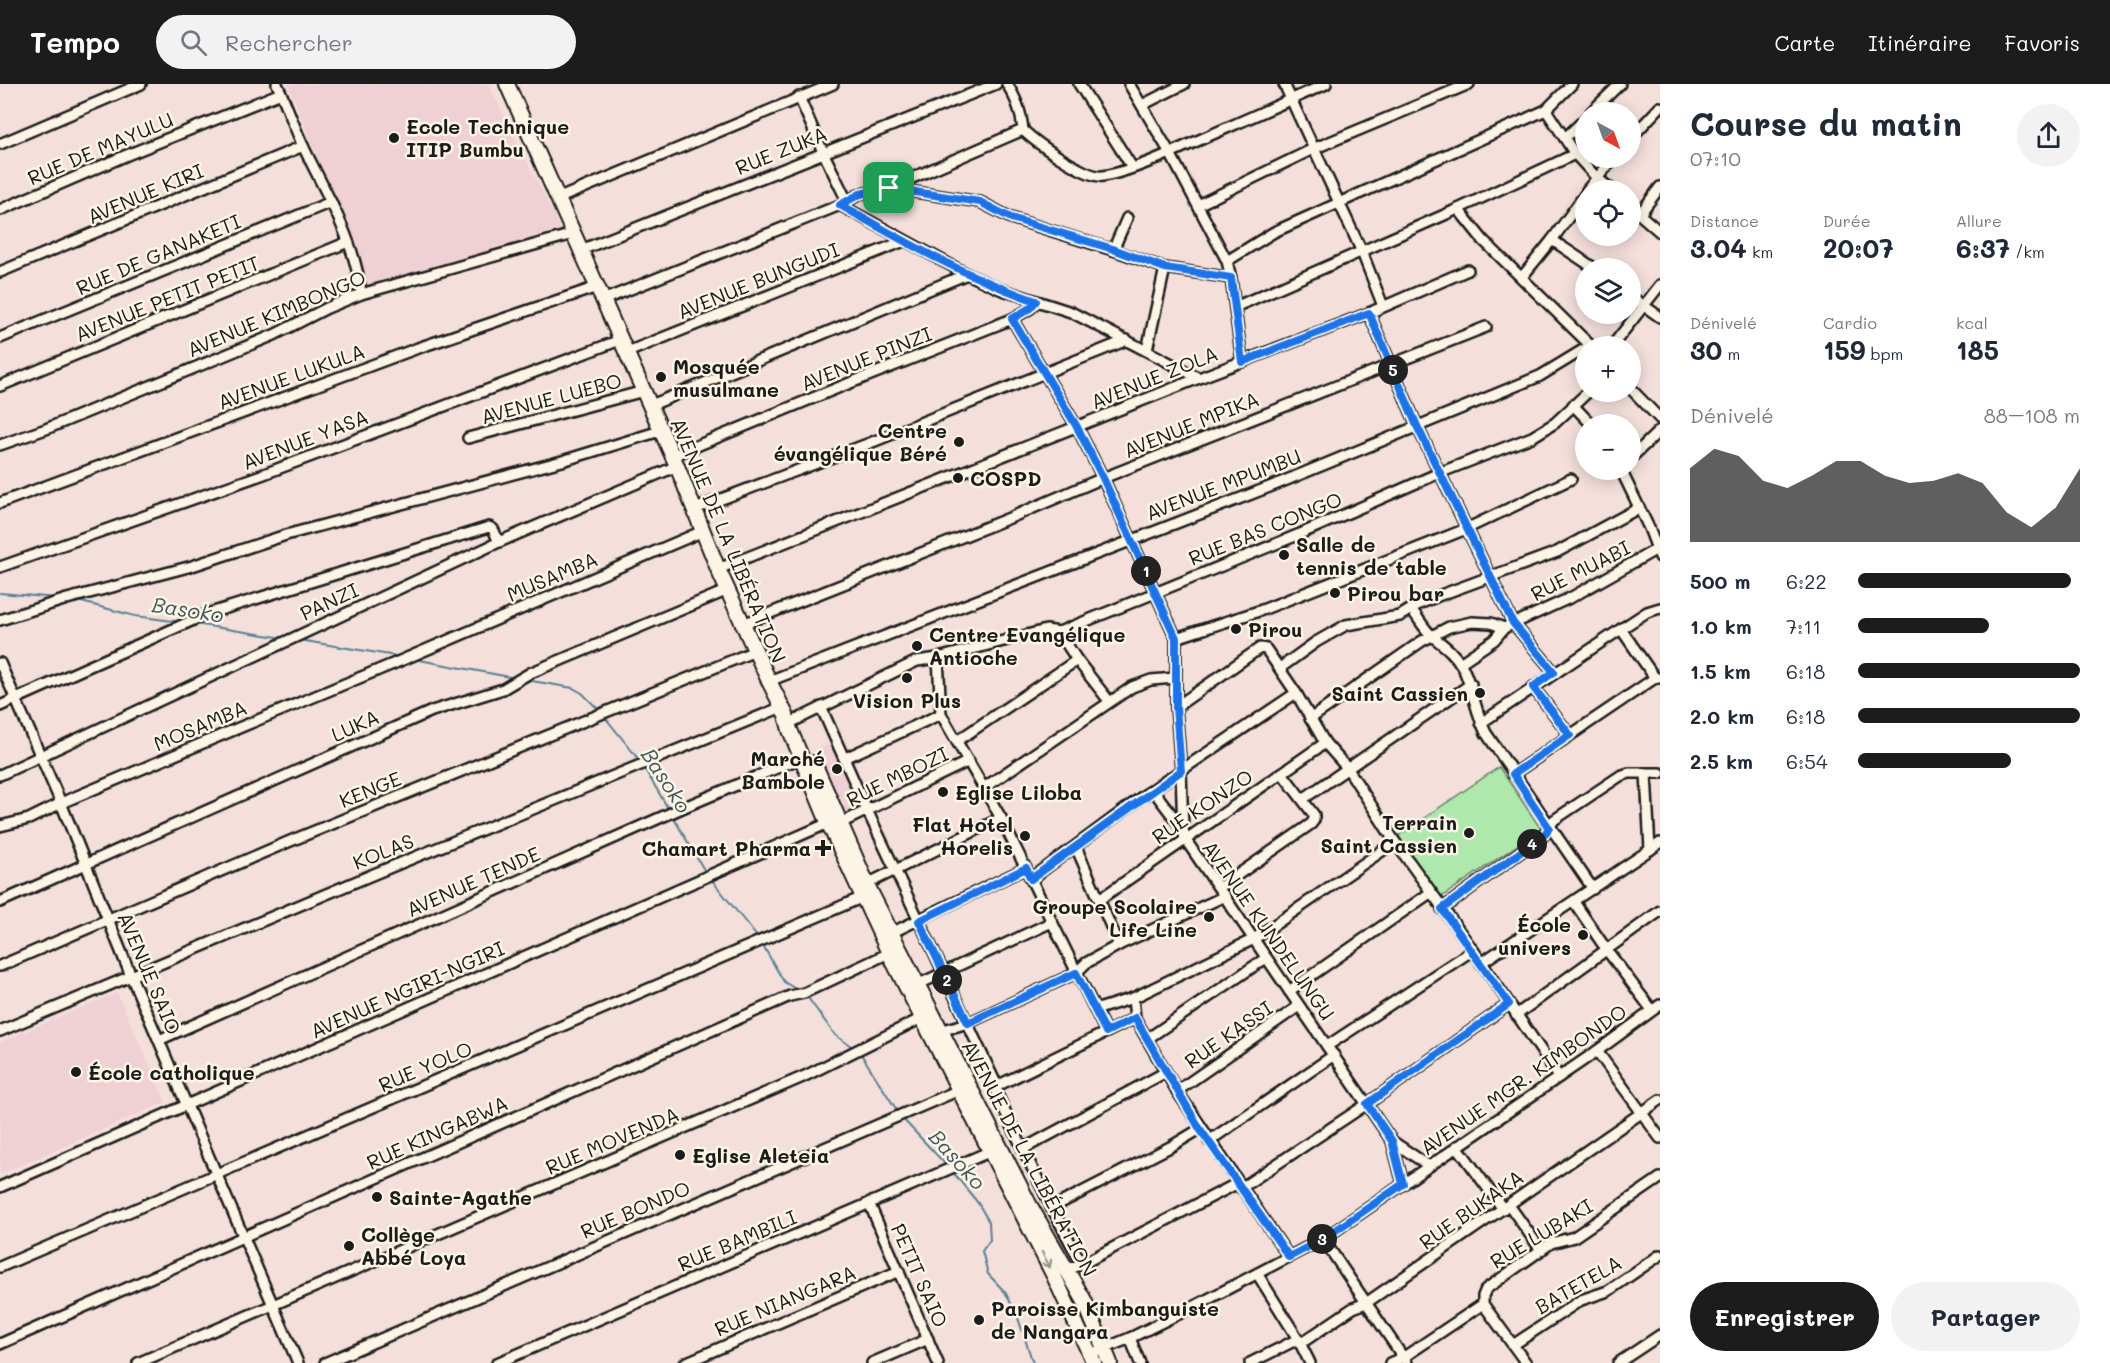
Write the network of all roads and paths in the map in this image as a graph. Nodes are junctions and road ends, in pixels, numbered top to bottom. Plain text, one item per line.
1 (141, 84) edge
2 (507, 84) edge
3 (804, 84) edge
4 (833, 84) edge
5 (996, 84) edge
6 (1007, 84) edge
7 (1079, 84) edge
8 (1129, 84) edge
9 (1184, 84) edge
10 (1284, 84) edge
11 (1326, 84) edge
12 (1469, 84) edge
13 (1572, 84) edge
14 (1620, 84) edge
15 (280, 89) edge
16 (804, 95) junction
17 (1291, 100) junction
18 (1601, 102) edge
19 (1142, 105) junction
20 (1660, 107) edge
21 (1546, 110) junction
22 (1575, 128) edge
23 (1641, 128) edge
24 (1023, 130) junction
25 (1565, 138) junction
26 (0, 144) edge
27 (303, 146) junction
28 (1313, 149) junction
29 (823, 152) junction
30 (1170, 153) junction
31 (1575, 154) joint
32 (1132, 167) junction
33 (1588, 168) edge
34 (1605, 168) edge
35 (1596, 177) junction
36 (1594, 180) edge
37 (1600, 180) edge
38 (1660, 187) edge
39 (889, 188) junction
40 (557, 199) junction
41 (331, 202) junction
42 (843, 203) junction
43 (1338, 203) junction
44 (1198, 205) junction
45 (1575, 208) edge
46 (1458, 209) junction
47 (0, 210) edge
48 (1641, 213) edge
49 (1641, 215) edge
50 (1127, 218) dead end
51 (1660, 232) edge
52 (573, 234) junction
53 (1552, 240) junction
54 (904, 241) junction
55 (348, 242) junction
56 (1113, 249) junction
57 (580, 250) junction
58 (1362, 252) junction
59 (1579, 258) edge
60 (1227, 261) junction
61 (1165, 268) junction
62 (1468, 270) dead end
63 (0, 272) edge
64 (966, 274) junction
65 (1522, 277) junction
66 (1231, 278) junction
67 (1660, 285) edge
68 (600, 293) junction
69 (361, 294) junction
70 (1036, 301) junction
71 (1641, 303) edge
72 (1644, 305) junction
73 (1383, 306) junction
74 (1235, 307) junction
75 (1369, 313) junction
76 (1660, 317) edge
77 (1012, 319) junction
78 (1486, 327) dead end
79 (1578, 336) edge
80 (1620, 336) edge
81 (0, 338) edge
82 (1127, 340) junction
83 (622, 346) junction
84 (1147, 350) junction
85 (1575, 355) edge
86 (1242, 362) junction
87 (1391, 366) junction
88 (1045, 371) junction
89 (1199, 378) junction
90 (0, 386) edge
91 (644, 391) junction
92 (1641, 399) edge
93 (1576, 402) edge
94 (1573, 405) junction
95 (650, 406) junction
96 (1582, 414) edge
97 (1660, 419) edge
98 (1417, 426) junction
99 (1077, 427) junction
100 (1660, 430) edge
101 (660, 431) junction
102 (468, 438) dead end
103 (0, 445) edge
104 (1641, 448) edge
105 (674, 461) junction
106 (1439, 473) junction
107 (1103, 478) junction
108 (1571, 479) dead end
109 (1626, 480) edge
110 (0, 503) edge
111 (1639, 508) junction
112 (695, 509) junction
113 (1466, 529) junction
114 (703, 531) junction
115 (1131, 539) junction
116 (499, 542) junction
117 (1659, 553) edge
118 (0, 567) edge
119 (718, 569) junction
120 (1489, 576) junction
121 (728, 590) junction
122 (1156, 592) junction
123 (1660, 608) edge
124 (1411, 609) junction
125 (0, 620) edge
126 (743, 624) junction
127 (1508, 626) junction
128 (1621, 629) junction
129 (1059, 632) junction
130 (1431, 635) junction
131 (1176, 638) junction
132 (755, 651) junction
133 (415, 655) joint
134 (938, 658) junction
135 (1077, 660) junction
136 (0, 663) edge
137 (1460, 663) junction
138 (1280, 668) junction
139 (1554, 672) junction
140 (1176, 678) junction
141 (1657, 678) edge
142 (769, 681) junction
143 (1470, 684) junction
144 (1533, 687) junction
145 (1296, 693) junction
146 (16, 699) junction
147 (1109, 701) junction
148 (0, 706) edge
149 (821, 707) junction
150 (1176, 707) junction
151 (941, 714) junction
152 (787, 717) junction
153 (1310, 719) junction
154 (1481, 723) junction
155 (1570, 735) junction
156 (957, 741) junction
157 (1325, 743) junction
158 (40, 757) junction
159 (803, 757) junction
160 (845, 758) junction
161 (969, 761) junction
162 (1347, 769) junction
163 (1181, 771) junction
164 (1646, 773) junction
165 (1660, 773) edge
166 (1282, 774) junction
167 (1513, 774) junction
168 (0, 775) edge
169 (985, 787) junction
170 (1153, 790) junction
171 (1303, 799) junction
172 (61, 804) junction
173 (867, 810) junction
174 (1001, 818) junction
175 (836, 821) junction
176 (0, 826) edge
177 (1549, 828) junction
178 (1183, 829) junction
179 (1185, 839) junction
180 (1395, 843) junction
181 (1660, 843) edge
182 (1076, 846) junction
183 (1650, 850) junction
184 (85, 865) junction
185 (1026, 868) junction
186 (894, 869) junction
187 (1031, 879) junction
188 (1220, 887) junction
189 (1593, 889) junction
190 (865, 890) junction
191 (1431, 893) junction
192 (1225, 897) junction
193 (1100, 898) junction
194 (0, 902) edge
195 (1574, 902) junction
196 (1442, 909) junction
197 (1660, 911) edge
198 (108, 920) junction
199 (919, 921) junction
200 (1052, 922) junction
201 (891, 933) junction
202 (1254, 939) junction
203 (1119, 945) junction
204 (1606, 949) junction
205 (1473, 950) junction
206 (889, 953) junction
207 (1266, 958) junction
208 (1481, 963) junction
209 (0, 966) edge
210 (944, 972) junction
211 (1076, 973) junction
212 (131, 976) junction
213 (917, 985) junction
214 (1289, 991) junction
215 (1133, 999) junction
216 (1509, 1004) junction
217 (1299, 1006) junction
218 (1656, 1008) edge
219 (1095, 1010) junction
220 (1516, 1015) junction
221 (926, 1016) junction
222 (1135, 1018) junction
223 (968, 1023) junction
224 (0, 1031) edge
225 (940, 1031) junction
226 (1106, 1032) junction
227 (159, 1040) junction
228 (1148, 1040) junction
229 (1328, 1046) junction
230 (1597, 1051) junction
231 (1334, 1055) junction
232 (1166, 1072) junction
233 (1559, 1077) junction
234 (997, 1086) junction
235 (959, 1090) junction
236 (1177, 1091) junction
237 (1660, 1100) edge
238 (1367, 1104) junction
239 (187, 1106) junction
240 (1642, 1113) junction
241 (1200, 1129) junction
242 (1660, 1138) edge
243 (1209, 1141) junction
244 (1392, 1141) junction
245 (1457, 1146) junction
246 (1023, 1149) junction
247 (991, 1151) junction
248 (1429, 1166) junction
249 (217, 1175) junction
250 (1660, 1178) edge
251 (1403, 1184) junction
252 (1240, 1186) junction
253 (0, 1187) edge
254 (870, 1202) junction
255 (1506, 1207) junction
256 (1051, 1209) junction
257 (243, 1236) junction
258 (1323, 1239) junction
259 (1541, 1250) junction
260 (1660, 1255) edge
261 (1289, 1257) junction
262 (1083, 1264) junction
263 (0, 1267) edge
264 (1066, 1270) junction
265 (899, 1271) junction
266 (1258, 1275) junction
267 (1366, 1303) junction
268 (1484, 1304) junction
269 (273, 1305) junction
270 (1660, 1335) edge
271 (1130, 1338) junction
272 (928, 1339) junction
273 (1299, 1341) junction
274 (0, 1344) edge
275 (1513, 1345) junction
276 (1105, 1349) junction
277 (1092, 1359) edge
278 (1405, 1360) edge
279 (138, 1363) edge
280 (298, 1363) edge
281 (325, 1363) edge
282 (497, 1363) edge
283 (685, 1363) edge
284 (872, 1363) edge
285 (938, 1363) edge
286 (1110, 1363) edge
287 (1140, 1363) edge
288 (1250, 1363) edge
289 (1310, 1363) edge
290 (1390, 1363) edge
291 (1526, 1363) edge
292 (1618, 1363) edge

1 - 26 street
2 - 40 highway, AVENUE DE LA LIBÉRATION
3 - 16 street
4 - 16 street
5 - 29 street, RUE ZUKA
6 - 24 street
7 - 32 street
8 - 19 street
9 - 19 street
10 - 17 street
11 - 17 street
12 - 28 street
13 - 21 street
14 - 18 street
15 - 27 street
15 - 47 street, RUE DE MAYULU
16 - 29 street
16 - 40 street
17 - 28 street
17 - 30 street
19 - 30 street
20 - 23 street
21 - 25 street
21 - 43 street
22 - 25 street
24 - 32 street
24 - 39 street
25 - 31 street
27 - 41 street
27 - 63 street, AVENUE KIRI
28 - 43 street
28 - 44 street
29 - 42 street
29 - 57 street, RUE ZUKA
30 - 32 street
30 - 44 street
31 - 46 street
33 - 35 street
34 - 35 street
35 - 36 street
35 - 37 street
38 - 48 street
39 - 42 street, AVENUE LUKULA
39 - 56 street
40 - 52 highway, AVENUE DE LA LIBÉRATION
41 - 55 street
41 - 81 street, RUE DE GANAKETI
42 - 54 street
42 - 68 street, AVENUE LUKULA
43 - 58 street
43 - 60 street
44 - 60 street
45 - 53 street
46 - 58 street
46 - 65 street
49 - 51 street
50 - 56 street
52 - 57 highway, AVENUE DE LA LIBÉRATION
52 - 69 street, AVENUE KIMBONGO
53 - 59 street
53 - 65 street
54 - 64 street
54 - 83 street, AVENUE BUNGUDI
55 - 69 street
55 - 90 street, AVENUE PETIT PETIT
56 - 61 street
57 - 68 highway, AVENUE DE LA LIBÉRATION
58 - 73 street
58 - 74 street
60 - 66 street
61 - 66 street
61 - 84 street
62 - 73 street, AVENUE ZOLA
64 - 70 street
64 - 95 street
65 - 79 street
66 - 74 street
67 - 72 street
68 - 83 highway, AVENUE DE LA LIBÉRATION
68 - 110 street, AVENUE LUKULA
69 - 103 street, AVENUE KIMBONGO
70 - 77 street, AVENUE PINZI
70 - 82 street
71 - 72 street
72 - 76 street
72 - 80 street
73 - 75 street, AVENUE ZOLA
74 - 86 street
75 - 86 street, AVENUE ZOLA
75 - 87 street
77 - 88 street
77 - 105 street, AVENUE PINZI
78 - 87 street, AVENUE MPIKA
82 - 84 street
82 - 88 street
83 - 91 highway, AVENUE DE LA LIBÉRATION
83 - 118 street, AVENUE YASA
84 - 89 street
85 - 98 street, AVENUE MPUMBU
86 - 89 street, AVENUE ZOLA
87 - 98 street
87 - 107 street, AVENUE MPIKA
88 - 99 street
88 - 112 street
89 - 99 street, AVENUE ZOLA
91 - 95 highway, AVENUE DE LA LIBÉRATION
91 - 102 street, AVENUE LUEBO
92 - 97 street
93 - 94 street, RUE BAS CONGO
94 - 96 street
94 - 106 street, RUE BAS CONGO
95 - 101 highway, AVENUE DE LA LIBÉRATION
98 - 106 street
98 - 115 street, AVENUE MPUMBU
99 - 107 street
99 - 119 street, AVENUE ZOLA
100 - 104 street
101 - 105 highway, AVENUE DE LA LIBÉRATION
101 - 125 street
105 - 112 highway, AVENUE DE LA LIBÉRATION
105 - 116 street, PANZI
106 - 113 street
106 - 122 street, RUE BAS CONGO
107 - 115 street
107 - 126 street, AVENUE MPIKA
108 - 113 street
109 - 111 street
111 - 117 street
111 - 120 street
112 - 114 highway, AVENUE DE LA LIBÉRATION
113 - 120 street
113 - 131 street
114 - 119 highway, AVENUE DE LA LIBÉRATION
114 - 133 street, MUSAMBA
115 - 122 street
115 - 142 street, AVENUE MPUMBU
116 - 146 street
116 - 158 street, PANZI
117 - 127 street, RUE MUABI
119 - 121 highway, AVENUE DE LA LIBÉRATION
120 - 124 street
120 - 127 street
121 - 126 highway, AVENUE DE LA LIBÉRATION
121 - 184 street, LUKA
122 - 129 street, RUE BAS CONGO
122 - 131 street
123 - 128 street
124 - 130 street
124 - 138 street
126 - 132 highway, AVENUE DE LA LIBÉRATION
127 - 130 street
127 - 137 street, RUE MUABI
127 - 139 street
128 - 139 street
128 - 141 street
129 - 134 street, RUE BAS CONGO
129 - 135 street
130 - 137 street
130 - 153 street
131 - 140 street, AVENUE KUNDELUNGU
132 - 142 highway, AVENUE DE LA LIBÉRATION
132 - 198 street, KENGE
133 - 172 street, MOSAMBA
134 - 149 street, RUE BAS CONGO
134 - 151 street
135 - 147 street
135 - 156 street
136 - 146 street, AVENUE SAIO
137 - 143 street
138 - 145 street
138 - 150 street
139 - 144 street
140 - 147 street
140 - 150 street, AVENUE KUNDELUNGU
141 - 155 street
142 - 152 highway, AVENUE DE LA LIBÉRATION
143 - 154 street
143 - 162 street
144 - 154 street
144 - 155 street
145 - 153 street
145 - 163 street
146 - 148 street
146 - 158 street, AVENUE SAIO
147 - 169 street
149 - 152 street, KOLAS
149 - 160 street
150 - 163 street, AVENUE KUNDELUNGU
151 - 156 street
151 - 160 street
152 - 159 highway, AVENUE DE LA LIBÉRATION
152 - 175 highway, AVENUE DE LA LIBÉRATION
152 - 212 street, KOLAS
153 - 157 street
154 - 167 street
155 - 167 street
156 - 161 street
157 - 162 street
157 - 166 street, RUE KONZO
158 - 168 street, PANZI
158 - 172 street, AVENUE SAIO
159 - 175 highway, AVENUE DE LA LIBÉRATION
159 - 227 street, AVENUE TENDE
160 - 173 street
161 - 169 street
161 - 173 street, RUE MBOZI
162 - 171 street
162 - 180 street
163 - 170 street
163 - 178 street, AVENUE KUNDELUNGU
164 - 165 street
164 - 177 street
164 - 183 street
166 - 171 street
166 - 179 street, RUE KONZO
167 - 177 street
169 - 174 street
170 - 178 street
170 - 182 street
171 - 188 street
172 - 176 street, MOSAMBA
172 - 184 street, AVENUE SAIO
173 - 175 street, RUE MBOZI
173 - 186 street
174 - 185 street
174 - 186 street, RUE YOLO
175 - 190 highway, AVENUE DE LA LIBÉRATION
175 - 239 street, AVENUE NGIRI-NGIRI
177 - 189 street
177 - 196 street
178 - 179 street, AVENUE KUNDELUNGU
179 - 188 street, AVENUE KUNDELUNGU
179 - 193 street, RUE KONZO
180 - 191 street
180 - 202 street
181 - 183 street
182 - 187 street
182 - 193 street
183 - 189 street
184 - 194 street, LUKA
184 - 198 street, AVENUE SAIO
185 - 187 street
185 - 199 street
186 - 190 street, RUE YOLO
186 - 199 street
187 - 200 street
188 - 192 street, AVENUE KUNDELUNGU
189 - 195 street
190 - 201 highway, AVENUE DE LA LIBÉRATION
190 - 206 highway, AVENUE DE LA LIBÉRATION
190 - 249 street, RUE YOLO
191 - 196 street
191 - 214 street
192 - 202 street, AVENUE KUNDELUNGU
192 - 203 street
193 - 203 street
195 - 204 street
195 - 208 street
196 - 205 street
197 - 204 street
198 - 209 street, KENGE
198 - 212 street, AVENUE SAIO
199 - 201 street
199 - 210 street
200 - 210 street
200 - 211 street
201 - 213 highway, AVENUE DE LA LIBÉRATION
202 - 207 street, AVENUE KUNDELUNGU
202 - 215 street
203 - 211 street
204 - 218 street
204 - 220 street
205 - 208 street
205 - 229 street
206 - 221 highway, AVENUE DE LA LIBÉRATION
206 - 257 street, RUE KINGABWA
207 - 214 street, AVENUE KUNDELUNGU
207 - 228 street
208 - 216 street
210 - 213 street
210 - 223 street
211 - 219 street
211 - 223 street
212 - 224 street, KOLAS
212 - 227 street, AVENUE SAIO
213 - 221 highway, AVENUE DE LA LIBÉRATION
214 - 217 street, AVENUE KUNDELUNGU
215 - 219 street
215 - 222 street
216 - 220 street
216 - 238 street
217 - 229 street, AVENUE KUNDELUNGU
217 - 236 street, RUE KASSI
218 - 230 street, AVENUE MGR. KIMBONDO
219 - 226 street
220 - 233 street
221 - 225 highway, AVENUE DE LA LIBÉRATION
221 - 235 highway, AVENUE DE LA LIBÉRATION
221 - 269 street, RUE MOVENDA
222 - 226 street
222 - 228 street
223 - 225 street
223 - 234 street
225 - 264 highway, AVENUE DE LA LIBÉRATION
226 - 234 street
227 - 239 street, AVENUE SAIO
228 - 232 street
229 - 231 street, AVENUE KUNDELUNGU
230 - 233 street, AVENUE MGR. KIMBONDO
230 - 240 street
231 - 238 street, AVENUE KUNDELUNGU
231 - 243 street
232 - 236 street
232 - 246 street
233 - 245 street, AVENUE MGR. KIMBONDO
234 - 246 street
235 - 247 highway, AVENUE DE LA LIBÉRATION
235 - 281 street, RUE BONDO
236 - 241 street
237 - 240 street, RUE BUKAKA
238 - 244 street, AVENUE KUNDELUNGU
238 - 252 street
239 - 249 street, AVENUE SAIO
239 - 253 street, AVENUE NGIRI-NGIRI
240 - 242 street
240 - 255 street, RUE BUKAKA
241 - 243 street
241 - 256 street
243 - 252 street
244 - 248 street
244 - 251 street, AVENUE KUNDELUNGU
245 - 248 street, AVENUE MGR. KIMBONDO
245 - 255 street
246 - 256 street
247 - 254 street, RUE BAMBILI
247 -> 277 highway, AVENUE DE LA LIBÉRATION
248 - 251 street, AVENUE MGR. KIMBONDO
249 - 257 street, AVENUE SAIO
249 - 263 street, RUE YOLO
250 - 259 street, RUE LUBAKI
251 - 258 street, AVENUE MGR. KIMBONDO
252 - 261 street
252 - 262 street
254 - 265 street, PETIT SAIO
254 - 282 street, RUE BAMBILI
255 - 259 street
255 - 267 street, RUE BUKAKA
256 - 262 street
257 - 269 street, AVENUE SAIO
257 - 274 street, RUE KINGABWA
258 - 261 street, AVENUE MGR. KIMBONDO
258 - 267 street
259 - 268 street, RUE LUBAKI
260 - 275 street, BATETELA
261 - 266 street, AVENUE MGR. KIMBONDO
262 - 264 street
264 - 276 highway, AVENUE DE LA LIBÉRATION
265 - 272 street, PETIT SAIO
265 - 283 street, RUE NIANGARA
266 - 271 street, AVENUE MGR. KIMBONDO
266 - 273 street
267 - 273 street, RUE BUKAKA
267 - 278 street
268 - 275 street
268 - 278 street, RUE LUBAKI
269 - 279 street, RUE MOVENDA
269 - 280 street, AVENUE SAIO
270 - 292 street
271 - 276 street, AVENUE MGR. KIMBONDO
271 - 287 street
272 - 284 street
272 - 285 street, PETIT SAIO
273 - 288 street, RUE BUKAKA
273 - 289 street
275 - 291 street
276 - 277 street, AVENUE MGR. KIMBONDO
276 - 286 highway, AVENUE DE LA LIBÉRATION
278 - 290 street, RUE LUBAKI

